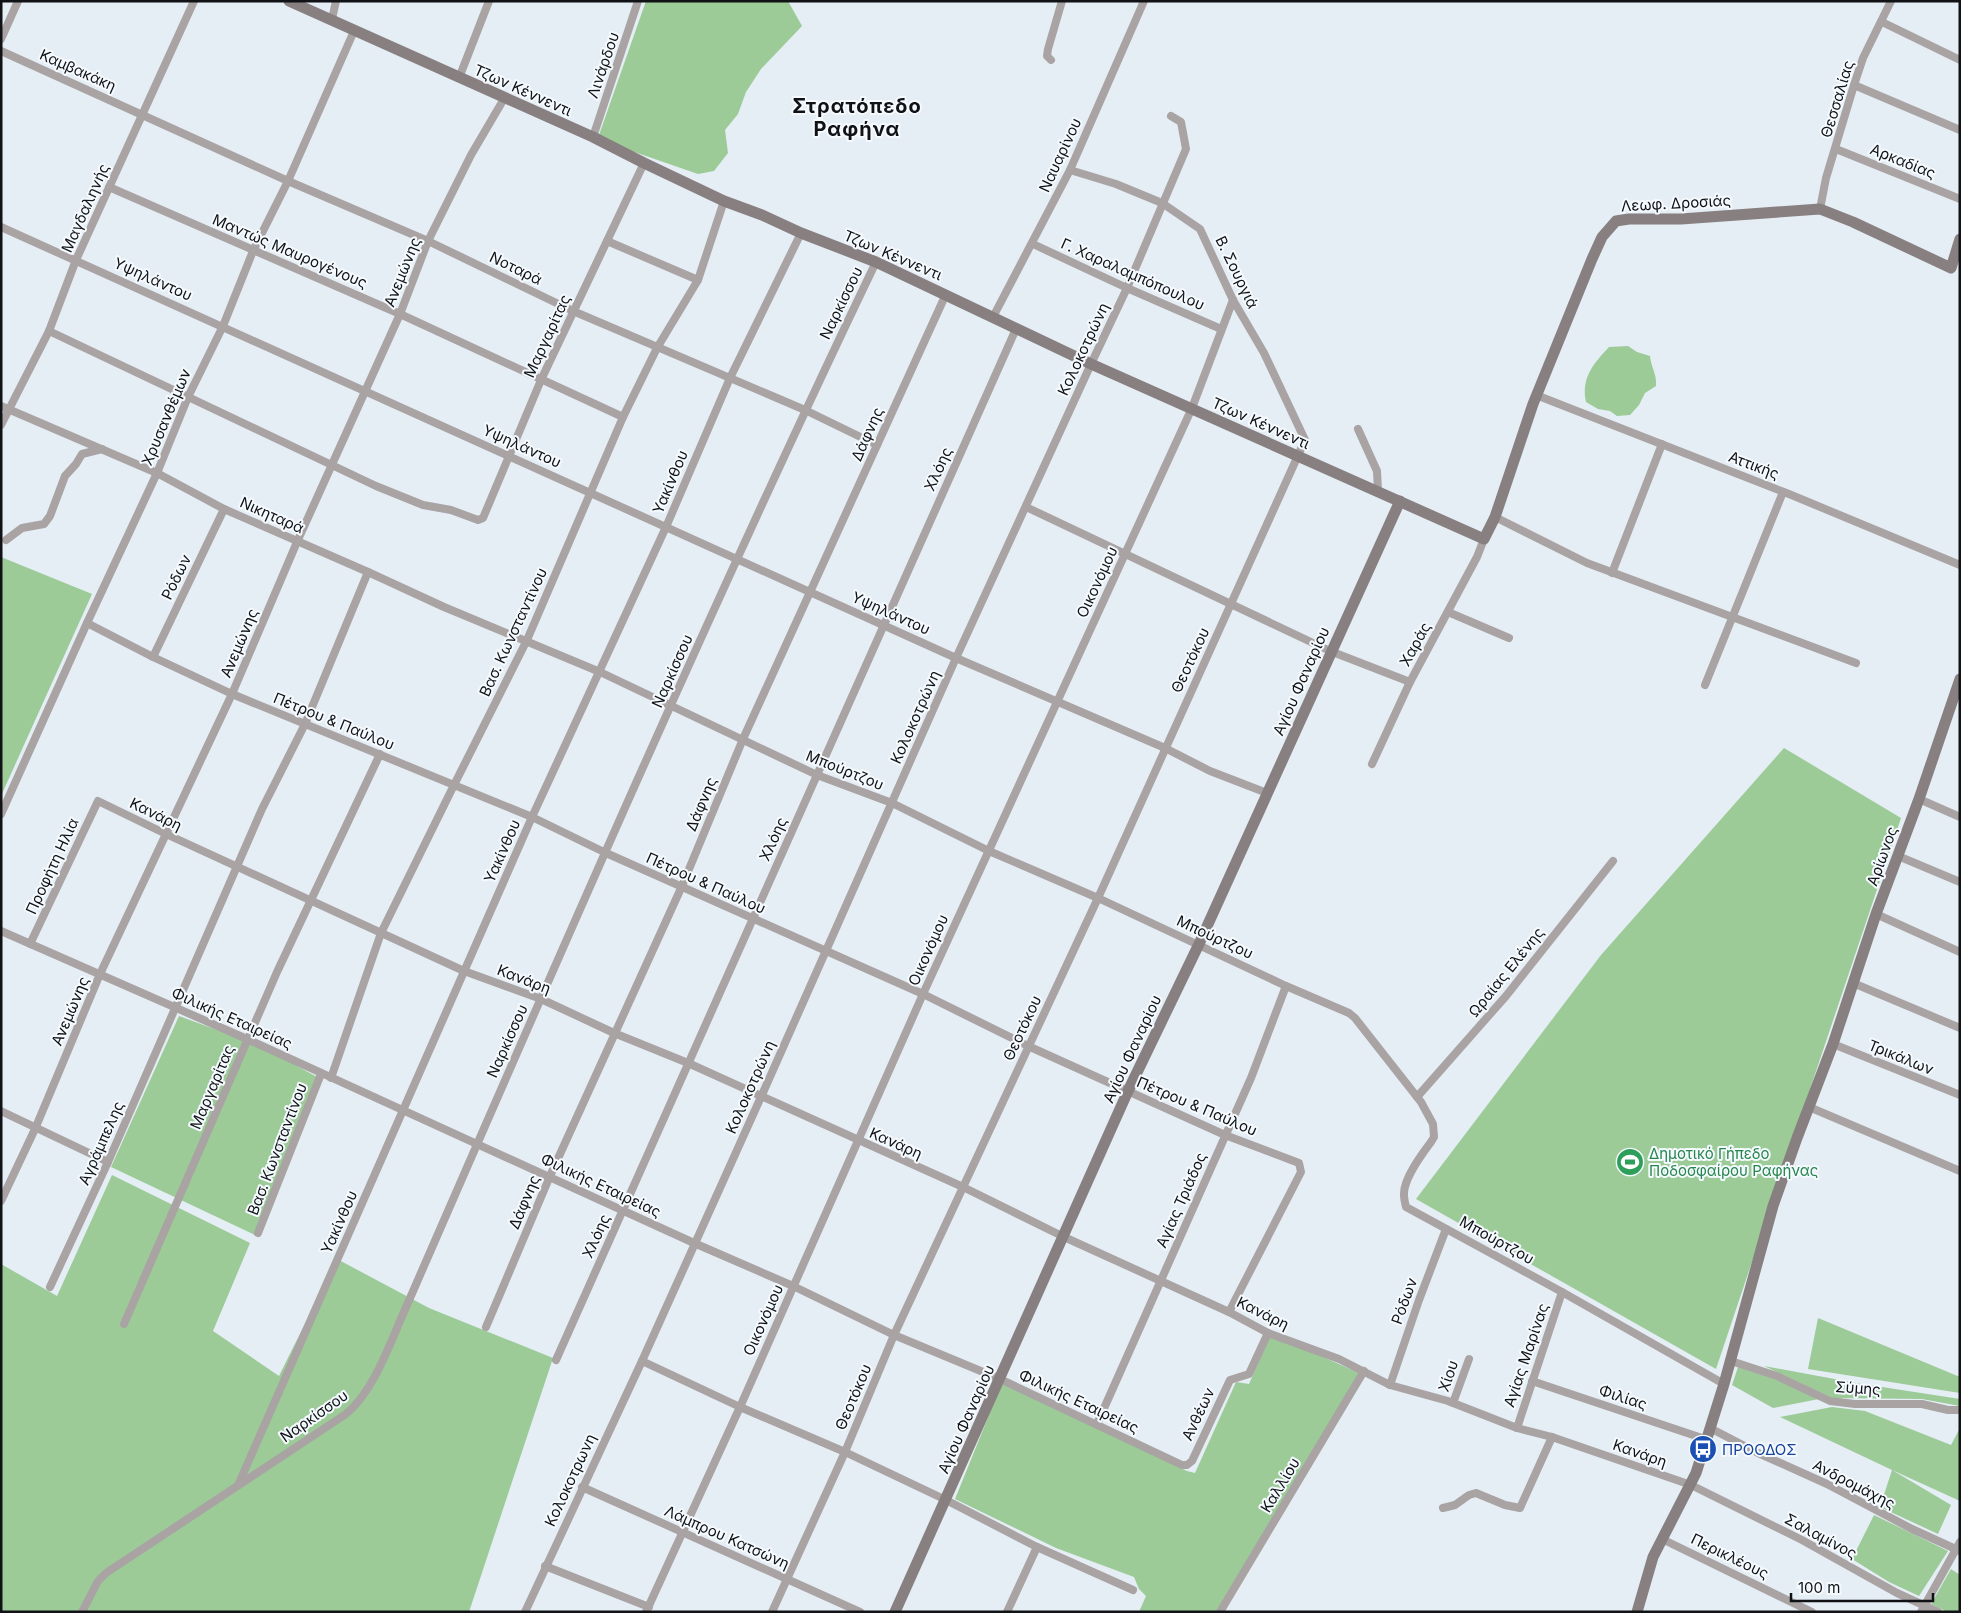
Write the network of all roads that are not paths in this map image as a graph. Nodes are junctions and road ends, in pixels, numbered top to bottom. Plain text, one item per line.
1 (18, 1) edge
2 (194, 1) edge
3 (289, 1) edge
4 (336, 1) edge
5 (489, 1) edge
6 (638, 1) edge
7 (1062, 1) edge
8 (1144, 1) edge
9 (1891, 1) edge
10 (332, 19) junction
11 (1882, 22) junction
12 (354, 31) junction
13 (1, 40) edge
14 (1, 50) edge
15 (1051, 60) dead end
16 (1960, 60) edge
17 (459, 78) junction
18 (1854, 85) junction
19 (505, 97) junction
20 (143, 115) junction
21 (1171, 116) dead end
22 (1960, 130) edge
23 (594, 137) junction
24 (1836, 149) junction
25 (644, 164) junction
26 (1070, 170) junction
27 (288, 181) junction
28 (109, 187) junction
29 (1960, 198) edge
30 (724, 201) junction
31 (1162, 203) junction
32 (1820, 209) junction
33 (1, 227) edge
34 (801, 233) junction
35 (1960, 239) edge
36 (428, 241) junction
37 (607, 241) junction
38 (1033, 244) junction
39 (253, 251) junction
40 (76, 260) junction
41 (876, 262) junction
42 (1955, 270) edge
43 (698, 280) junction
44 (1127, 288) junction
45 (946, 294) junction
46 (1234, 300) junction
47 (573, 311) junction
48 (400, 314) junction
49 (993, 317) junction
50 (223, 326) junction
51 (1016, 329) junction
52 (1221, 329) junction
53 (49, 331) junction
54 (657, 348) junction
55 (1091, 364) junction
56 (730, 378) junction
57 (541, 380) junction
58 (366, 391) junction
59 (1536, 395) junction
60 (188, 397) junction
61 (5, 408) edge
62 (1192, 408) junction
63 (805, 410) junction
64 (623, 417) junction
65 (1, 425) edge
66 (1358, 429) dead end
67 (1662, 444) junction
68 (877, 445) junction
69 (102, 449) junction
70 (509, 456) junction
71 (1299, 456) junction
72 (332, 464) junction
73 (157, 473) junction
74 (1378, 491) junction
75 (590, 492) junction
76 (1783, 492) junction
77 (1400, 501) junction
78 (1026, 507) junction
79 (224, 509) junction
80 (1495, 517) junction
81 (666, 526) junction
82 (1484, 539) junction
83 (6, 540) dead end
84 (297, 542) junction
85 (1125, 554) junction
86 (737, 559) junction
87 (1960, 565) edge
88 (368, 572) junction
89 (1612, 573) junction
90 (811, 592) junction
91 (1230, 605) junction
92 (1448, 612) junction
93 (1734, 617) junction
94 (86, 623) junction
95 (884, 625) junction
96 (1509, 638) dead end
97 (527, 640) junction
98 (1330, 651) junction
99 (153, 657) junction
100 (956, 658) junction
101 (1856, 663) dead end
102 (600, 672) junction
103 (1960, 679) edge
104 (1410, 682) junction
105 (1705, 686) dead end
106 (1957, 692) edge
107 (232, 694) junction
108 (1057, 702) junction
109 (672, 704) junction
110 (305, 724) junction
111 (743, 739) junction
112 (1165, 748) junction
113 (380, 754) junction
114 (1372, 764) dead end
115 (817, 775) junction
116 (454, 785) junction
117 (1267, 793) junction
118 (1919, 799) junction
119 (98, 801) joint
120 (892, 803) junction
121 (1, 814) edge
122 (532, 817) junction
123 (1960, 817) edge
124 (166, 834) junction
125 (989, 851) junction
126 (606, 854) junction
127 (1898, 856) junction
128 (1613, 861) dead end
129 (238, 867) junction
130 (1960, 882) edge
131 (682, 886) junction
132 (1098, 898) junction
133 (311, 901) junction
134 (1876, 914) junction
135 (753, 919) junction
136 (1, 931) edge
137 (382, 933) junction
138 (30, 944) junction
139 (1198, 944) junction
140 (827, 951) junction
141 (1960, 952) edge
142 (464, 971) junction
143 (100, 974) junction
144 (1853, 983) junction
145 (1286, 986) junction
146 (924, 994) junction
147 (541, 1000) junction
148 (176, 1008) junction
149 (1960, 1028) edge
150 (614, 1033) junction
151 (247, 1039) junction
152 (1833, 1044) junction
153 (1028, 1046) junction
154 (688, 1063) junction
155 (321, 1074) junction
156 (331, 1078) junction
157 (1128, 1092) junction
158 (1960, 1096) edge
159 (761, 1097) junction
160 (1417, 1097) junction
161 (1809, 1107) junction
162 (1, 1111) edge
163 (403, 1111) junction
164 (35, 1129) junction
165 (1225, 1135) junction
166 (858, 1141) junction
167 (477, 1143) junction
168 (108, 1162) junction
169 (1960, 1171) edge
170 (550, 1176) junction
171 (962, 1188) junction
172 (1, 1201) edge
173 (623, 1210) junction
174 (1446, 1229) junction
175 (258, 1233) dead end
176 (1064, 1238) junction
177 (694, 1243) junction
178 (1160, 1280) junction
179 (793, 1286) junction
180 (50, 1287) dead end
181 (1562, 1292) junction
182 (1229, 1312) junction
183 (124, 1324) dead end
184 (486, 1327) dead end
185 (1268, 1333) junction
186 (894, 1335) junction
187 (1469, 1358) dead end
188 (556, 1360) dead end
189 (642, 1361) junction
190 (1731, 1361) junction
191 (1364, 1372) junction
192 (1000, 1379) junction
193 (1532, 1382) junction
194 (1724, 1384) junction
195 (1390, 1385) junction
196 (1453, 1403) junction
197 (740, 1407) junction
198 (1960, 1410) edge
199 (1097, 1424) junction
200 (1516, 1428) junction
201 (1707, 1433) junction
202 (1552, 1437) junction
203 (845, 1452) junction
204 (1188, 1465) joint
205 (239, 1484) junction
206 (1690, 1485) junction
207 (582, 1487) junction
208 (946, 1500) junction
209 (1443, 1508) dead end
210 (682, 1532) junction
211 (1662, 1539) junction
212 (1037, 1547) junction
213 (1958, 1547) edge
214 (545, 1566) junction
215 (788, 1579) junction
216 (1133, 1590) dead end
217 (1922, 1608) edge
218 (648, 1609) edge
219 (82, 1612) edge
220 (525, 1612) edge
221 (772, 1612) edge
222 (860, 1612) edge
223 (895, 1612) edge
224 (1007, 1612) edge
225 (1220, 1612) edge
226 (1637, 1612) edge
227 (1812, 1612) edge
228 (1938, 1612) edge

1 - 13 street
2 - 20 street, Μαγδαληνής
3 - 10 street, Τζων Κέννεντι
4 - 10 street
5 - 17 street
6 - 23 street, Λινάρδου
7 - 15 street
8 - 26 street, Ναυαρίνου
9 - 11 street, Θεσσαλίας
10 - 12 street, Τζων Κέννεντι
11 - 16 street
11 - 18 street, Θεσσαλίας
12 - 17 street, Τζων Κέννεντι
12 - 27 street, Χρυσανθέμων
14 - 20 street, Καμβακάκη
17 - 19 street, Τζων Κέννεντι
18 - 22 street
18 - 24 street, Θεσσαλίας
19 - 23 street, Τζων Κέννεντι
19 - 36 street, Ανεμώνης
20 - 27 street, Νοταρά
20 - 28 street, Μαγδαληνής
21 - 31 street, Κολοκοτρώνη
23 - 25 street, Τζων Κέννεντι
24 - 29 street, Αρκαδίας
24 - 32 street, Θεσσαλίας
25 - 30 street, Τζων Κέννεντι
25 - 37 street, Μαργαρίτας
26 - 31 street, Β. Σουργιά
26 - 38 street, Ναυαρίνου
27 - 36 street, Νοταρά
27 - 39 street, Χρυσανθέμων
28 - 39 street, Μαντώς Μαυρογένους
28 - 40 street, Μαγδαληνής
30 - 34 street, Τζων Κέννεντι
30 - 43 street, Βασ. Κωνσταντίνου
31 - 44 street, Κολοκοτρώνη
31 - 46 street, Β. Σουργιά
32 - 42 street, Λεωφ. Δροσιάς
32 - 59 street, Λεωφ. Δροσιάς
33 - 40 street, Υψηλάντου
34 - 41 street, Τζων Κέννεντι
34 - 56 street, Υακίνθου
35 - 42 street, Λεωφ. Δροσιάς
36 - 47 street, Νοταρά
36 - 48 street, Ανεμώνης
37 - 43 street
37 - 47 street, Μαργαρίτας
38 - 44 street, Γ. Χαραλαμπόπουλου
38 - 49 street, Ναυαρίνου
39 - 48 street, Μαντώς Μαυρογένους
39 - 50 street, Χρυσανθέμων
40 - 50 street, Υψηλάντου
40 - 53 street, Μαγδαληνής
41 - 45 street, Τζων Κέννεντι
41 - 63 street, Ναρκίσσου
43 - 54 street, Βασ. Κωνσταντίνου
44 - 52 street, Γ. Χαραλαμπόπουλου
44 - 55 street, Κολοκοτρώνη
45 - 49 street, Τζων Κέννεντι
45 - 68 street, Δάφνης
46 - 52 street, Οικονόμου
46 - 71 street, Β. Σουργιά
47 - 54 street, Νοταρά
47 - 57 street, Μαργαρίτας
48 - 57 street, Μαντώς Μαυρογένους
48 - 58 street, Ανεμώνης
49 - 51 street, Τζων Κέννεντι
50 - 58 street, Υψηλάντου
50 - 60 street, Χρυσανθέμων
51 - 55 street, Τζων Κέννεντι
51 - 95 street, Χλόης
52 - 62 street, Οικονόμου
53 - 60 street
53 - 61 street, Μαγδαληνής
54 - 56 street, Νοταρά
54 - 64 street, Βασ. Κωνσταντίνου
55 - 62 street, Τζων Κέννεντι
55 - 78 street, Κολοκοτρώνη
56 - 63 street, Νοταρά
56 - 81 street, Υακίνθου
57 - 64 street, Μαντώς Μαυρογένους
57 - 70 street, Μαργαρίτας
58 - 70 street, Υψηλάντου
58 - 72 street, Ανεμώνης
59 - 67 street, Αττικής
59 - 80 street, Λεωφ. Δροσιάς
60 - 72 street
60 - 73 street, Χρυσανθέμων
61 - 65 street, Μαγδαληνής
61 - 69 street, Νικηταρά
62 - 71 street, Τζων Κέννεντι
62 - 85 street, Οικονόμου
63 - 68 street, Νοταρά
63 - 86 street, Ναρκίσσου
64 - 75 street, Βασ. Κωνσταντίνου
66 - 74 street
67 - 76 street, Αττικής
67 - 89 street
68 - 90 street, Δάφνης
69 - 73 street, Νικηταρά
69 - 83 street
70 - 72 street, Μαργαρίτας
70 - 75 street, Υψηλάντου
71 - 74 street, Τζων Κέννεντι
71 - 91 street, Θεοτόκου
72 - 84 street, Ανεμώνης
73 - 79 street, Νικηταρά
73 - 94 street, Χρυσανθέμων
74 - 77 street, Τζων Κέννεντι
75 - 81 street, Υψηλάντου
75 - 97 street, Βασ. Κωνσταντίνου
76 - 87 street, Αττικής
76 - 93 street
77 - 82 street, Τζων Κέννεντι
77 - 98 street, Αγίου Φαναρίου
78 - 85 street
78 - 100 street, Κολοκοτρώνη
79 - 84 street, Νικηταρά
79 - 99 street, Ρόδων
80 - 82 street, Λεωφ. Δροσιάς
80 - 89 street
81 - 86 street, Υψηλάντου
81 - 102 street, Υακίνθου
82 - 92 street, Χαράς
84 - 88 street, Νικηταρά
84 - 107 street, Ανεμώνης
85 - 91 street
85 - 108 street, Οικονόμου
86 - 90 street, Υψηλάντου
86 - 109 street, Ναρκίσσου
88 - 97 street, Νικηταρά
88 - 110 street, Αγράμπελης
89 - 93 street
90 - 95 street, Υψηλάντου
90 - 111 street, Δάφνης
91 - 98 street
91 - 112 street, Θεοτόκου
92 - 96 street
92 - 104 street, Χαράς
93 - 101 street
93 - 105 street
94 - 99 street, Πέτρου & Παύλου
94 - 121 street, Χρυσανθέμων
95 - 100 street, Υψηλάντου
95 - 115 street, Χλόης
97 - 102 street, Μπούρτζου
97 - 116 street, Βασ. Κωνσταντίνου
98 - 104 street
98 - 117 street, Αγίου Φαναρίου
99 - 107 street, Πέτρου & Παύλου
100 - 108 street, Υψηλάντου
100 - 120 street, Κολοκοτρώνη
102 - 109 street, Μπούρτζου
102 - 122 street, Υακίνθου
103 - 106 street, Αρίωνος
104 - 114 street, Χαράς
106 - 118 street, Αρίωνος
107 - 110 street, Πέτρου & Παύλου
107 - 124 street, Ανεμώνης
108 - 112 street, Υψηλάντου
108 - 125 street, Οικονόμου
109 - 111 street, Μπούρτζου
109 - 126 street, Ναρκίσσου
110 - 113 street, Πέτρου & Παύλου
110 - 129 street, Αγράμπελης
111 - 115 street, Μπούρτζου
111 - 131 street, Δάφνης
112 - 117 street, Υψηλάντου
112 - 132 street, Θεοτόκου
113 - 116 street, Πέτρου & Παύλου
113 - 133 street, Μαργαρίτας
115 - 120 street, Μπούρτζου
115 - 135 street, Χλόης
116 - 122 street, Πέτρου & Παύλου
116 - 137 street, Βασ. Κωνσταντίνου
117 - 139 street, Αγίου Φαναρίου
118 - 123 street
118 - 127 street, Αρίωνος
119 - 124 street, Κανάρη
119 - 138 street, Προφήτη Ηλία
120 - 125 street, Μπούρτζου
120 - 140 street, Κολοκοτρώνη
122 - 126 street, Πέτρου & Παύλου
122 - 142 street, Υακίνθου
124 - 129 street, Κανάρη
124 - 143 street, Ανεμώνης
125 - 132 street, Μπούρτζου
125 - 146 street, Οικονόμου
126 - 131 street, Πέτρου & Παύλου
126 - 147 street, Ναρκίσσου
127 - 130 street
127 - 134 street, Αρίωνος
128 - 160 street, Ωραίας Ελένης
129 - 133 street, Κανάρη
129 - 148 street, Αγράμπελης
131 - 135 street, Πέτρου & Παύλου
131 - 150 street, Δάφνης
132 - 139 street, Μπούρτζου
132 - 153 street, Θεοτόκου
133 - 137 street, Κανάρη
133 - 151 street, Μαργαρίτας
134 - 141 street
134 - 144 street, Αρίωνος
135 - 140 street, Πέτρου & Παύλου
135 - 154 street, Χλόης
136 - 138 street, Φιλικής Εταιρείας
137 - 142 street, Κανάρη
137 - 156 street, Βασ. Κωνσταντίνου
138 - 143 street, Φιλικής Εταιρείας
139 - 145 street, Μπούρτζου
139 - 157 street, Αγίου Φαναρίου
140 - 146 street, Πέτρου & Παύλου
140 - 159 street, Κολοκοτρώνη
142 - 147 street, Κανάρη
142 - 163 street, Υακίνθου
143 - 148 street, Φιλικής Εταιρείας
143 - 164 street, Ανεμώνης
144 - 149 street
144 - 152 street, Αρίωνος
145 - 160 street, Μπούρτζου
145 - 165 street, Αγίας Τριάδος
146 - 153 street, Πέτρου & Παύλου
146 - 166 street, Οικονόμου
147 - 150 street, Κανάρη
147 - 167 street, Ναρκίσσου
148 - 151 street, Φιλικής Εταιρείας
148 - 168 street, Αγράμπελης
150 - 154 street, Κανάρη
150 - 170 street, Δάφνης
151 - 155 street, Φιλικής Εταιρείας
151 - 183 street, Μαργαρίτας
152 - 158 street, Τρικάλων
152 - 161 street, Αρίωνος
153 - 157 street, Πέτρου & Παύλου
153 - 171 street, Θεοτόκου
154 - 159 street, Κανάρη
154 - 173 street, Χλόης
155 - 156 street, Φιλικής Εταιρείας
155 - 175 street, Βασ. Κωνσταντίνου
156 - 163 street, Φιλικής Εταιρείας
157 - 165 street, Πέτρου & Παύλου
157 - 176 street, Αγίου Φαναρίου
159 - 166 street, Κανάρη
159 - 177 street, Κολοκοτρώνη
160 - 174 street, Μπούρτζου
161 - 169 street
161 - 190 street, Αρίωνος
162 - 164 street
163 - 167 street, Φιλικής Εταιρείας
163 - 205 street, Υακίνθου
164 - 168 street
164 - 172 street, Ανεμώνης
165 - 178 street, Αγίας Τριάδος
165 - 182 street, Πέτρου & Παύλου
166 - 171 street, Κανάρη
166 - 179 street, Οικονόμου
167 - 170 street, Φιλικής Εταιρείας
167 - 205 street, Ναρκίσσου
168 - 180 street, Αγράμπελης
170 - 173 street, Φιλικής Εταιρείας
170 - 184 street, Δάφνης
171 - 176 street, Κανάρη
171 - 186 street, Θεοτόκου
173 - 177 street, Φιλικής Εταιρείας
173 - 188 street, Χλόης
174 - 181 street, Μπούρτζου
174 - 195 street, Ρόδων
176 - 178 street, Κανάρη
176 - 192 street, Αγίου Φαναρίου
177 - 179 street, Φιλικής Εταιρείας
177 - 189 street, Κολοκοτρώνη
178 - 182 street, Κανάρη
178 - 199 street, Αγίας Τριάδος
179 - 186 street, Φιλικής Εταιρείας
179 - 197 street, Οικονόμου
181 - 193 street, Αγίας Μαρίνας
181 - 194 street, Μπούρτζου
182 - 185 street, Κανάρη
185 - 191 street, Κανάρη
185 - 204 street, Ανθέων
186 - 192 street, Φιλικής Εταιρείας
186 - 203 street, Θεοτόκου
187 - 196 street, Χίου
189 - 197 street
189 - 207 street, Κολοκοτρωνη
190 - 194 street, Αρίωνος
190 - 198 street, Σύμης
191 - 195 street, Κανάρη
191 - 225 street, Καλλίου
192 - 199 street, Φιλικής Εταιρείας
192 - 208 street, Αγίου Φαναρίου
193 - 200 street, Αγίας Μαρίνας
193 - 201 street, Φιλίας
194 - 201 street, Αρίωνος
195 - 196 street, Κανάρη
196 - 200 street, Κανάρη
197 - 203 street
197 - 210 street, Οικονόμου
199 - 204 street, Φιλικής Εταιρείας
200 - 202 street, Κανάρη
201 - 206 street, Αρίωνος
201 - 213 street, Ανδρομάχης
202 - 206 street, Κανάρη
202 - 209 street
203 - 208 street
203 - 215 street, Θεοτόκου
205 - 219 street, Ναρκίσσου
206 - 211 street, Αρίωνος
206 - 217 street, Σαλαμίνος
207 - 210 street, Λάμπρου Κατσώνη
207 - 214 street, Κολοκοτρωνη
208 - 212 street
208 - 223 street, Αγίου Φαναρίου
210 - 215 street, Λάμπρου Κατσώνη
210 - 218 street, Οικονόμου
211 - 226 street, Αρίωνος
211 - 227 street, Περικλέους
212 - 216 street
212 - 224 street
213 - 217 street
214 - 218 street
214 - 220 street, Κολοκοτρωνη
215 - 221 street, Θεοτόκου
215 - 222 street, Λάμπρου Κατσώνη
217 - 228 street, Σαλαμίνος

